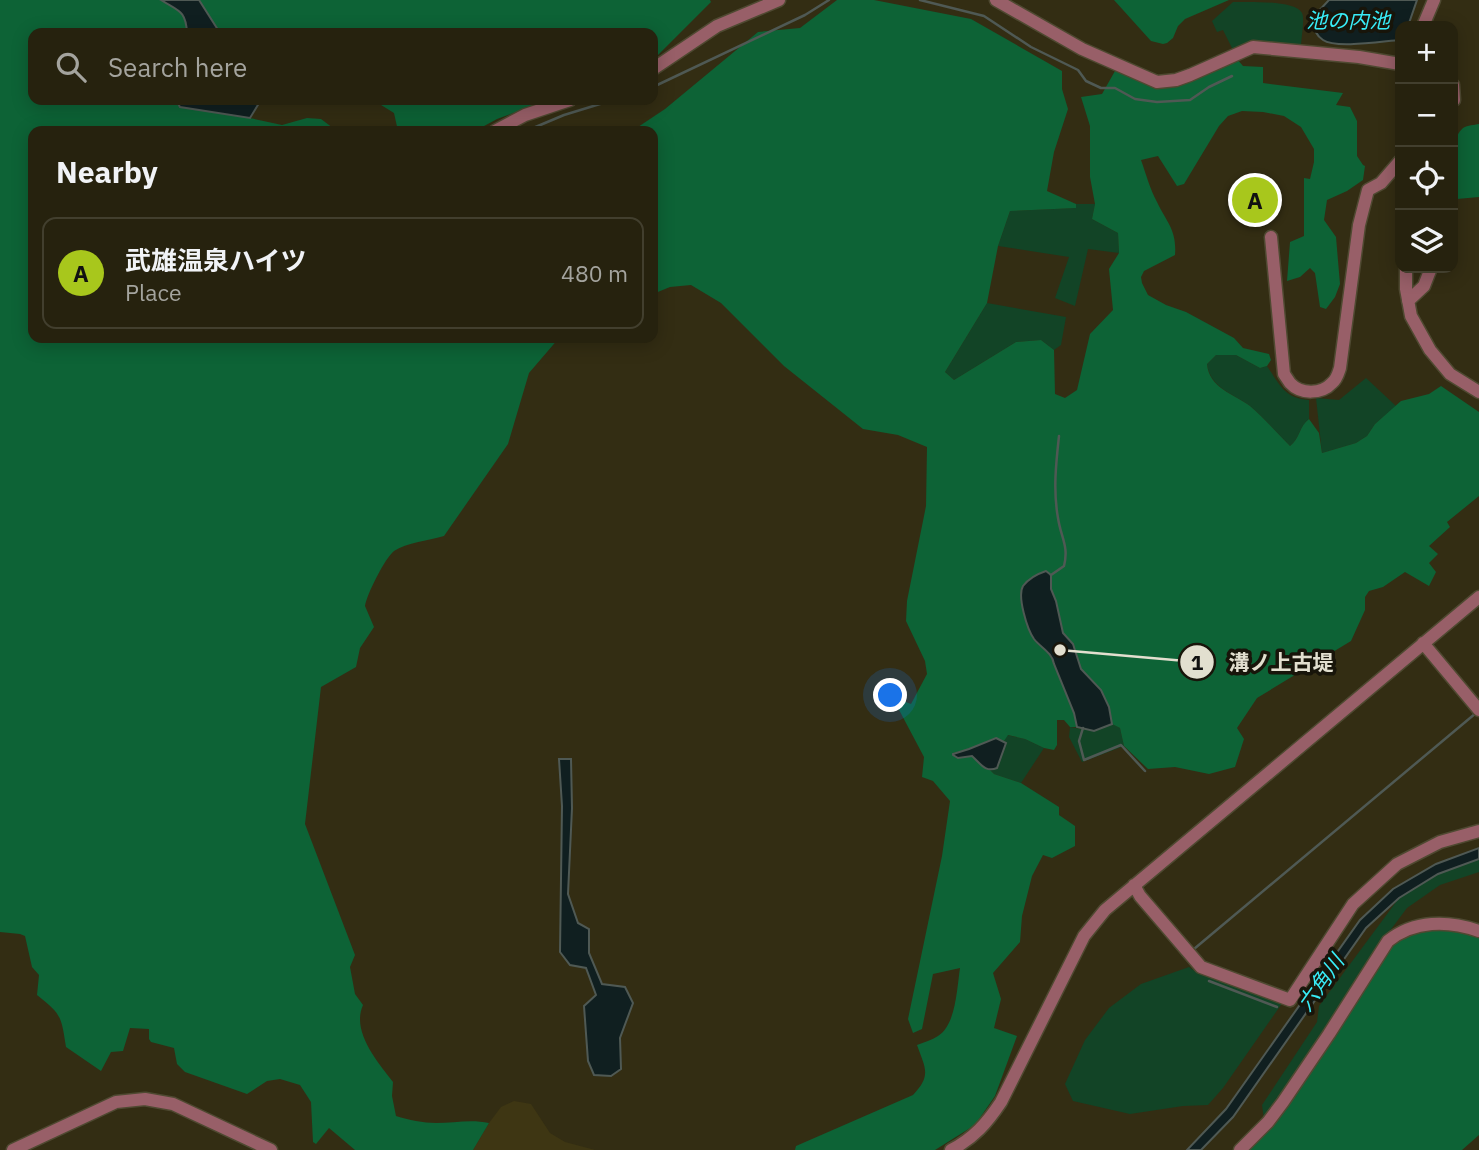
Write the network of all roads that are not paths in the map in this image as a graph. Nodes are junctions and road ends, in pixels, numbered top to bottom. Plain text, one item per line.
1 (779, 0) edge
2 (996, 0) edge
3 (1434, 0) edge
4 (1425, 21) edge
5 (1395, 63) edge
6 (658, 66) edge
7 (555, 105) edge
8 (504, 126) edge
9 (1395, 167) edge
10 (1271, 237) dead end
11 (1406, 273) edge
12 (1428, 273) edge
13 (1408, 301) junction
14 (1479, 392) edge
15 (1479, 597) edge
16 (1423, 643) junction
17 (1478, 708) edge
18 (1479, 831) edge
19 (1134, 885) junction
20 (1479, 931) edge
21 (13, 1150) edge
22 (271, 1150) edge
23 (951, 1150) edge
24 (1240, 1150) edge

1 - 6 street
2 - 5 street
3 - 4 street
7 - 8 street
9 - 10 street
11 - 13 street
12 - 13 street
13 - 14 street
15 - 16 street
16 - 17 street
16 - 19 street
18 - 19 street
19 - 23 street
20 - 24 street
21 - 22 street

